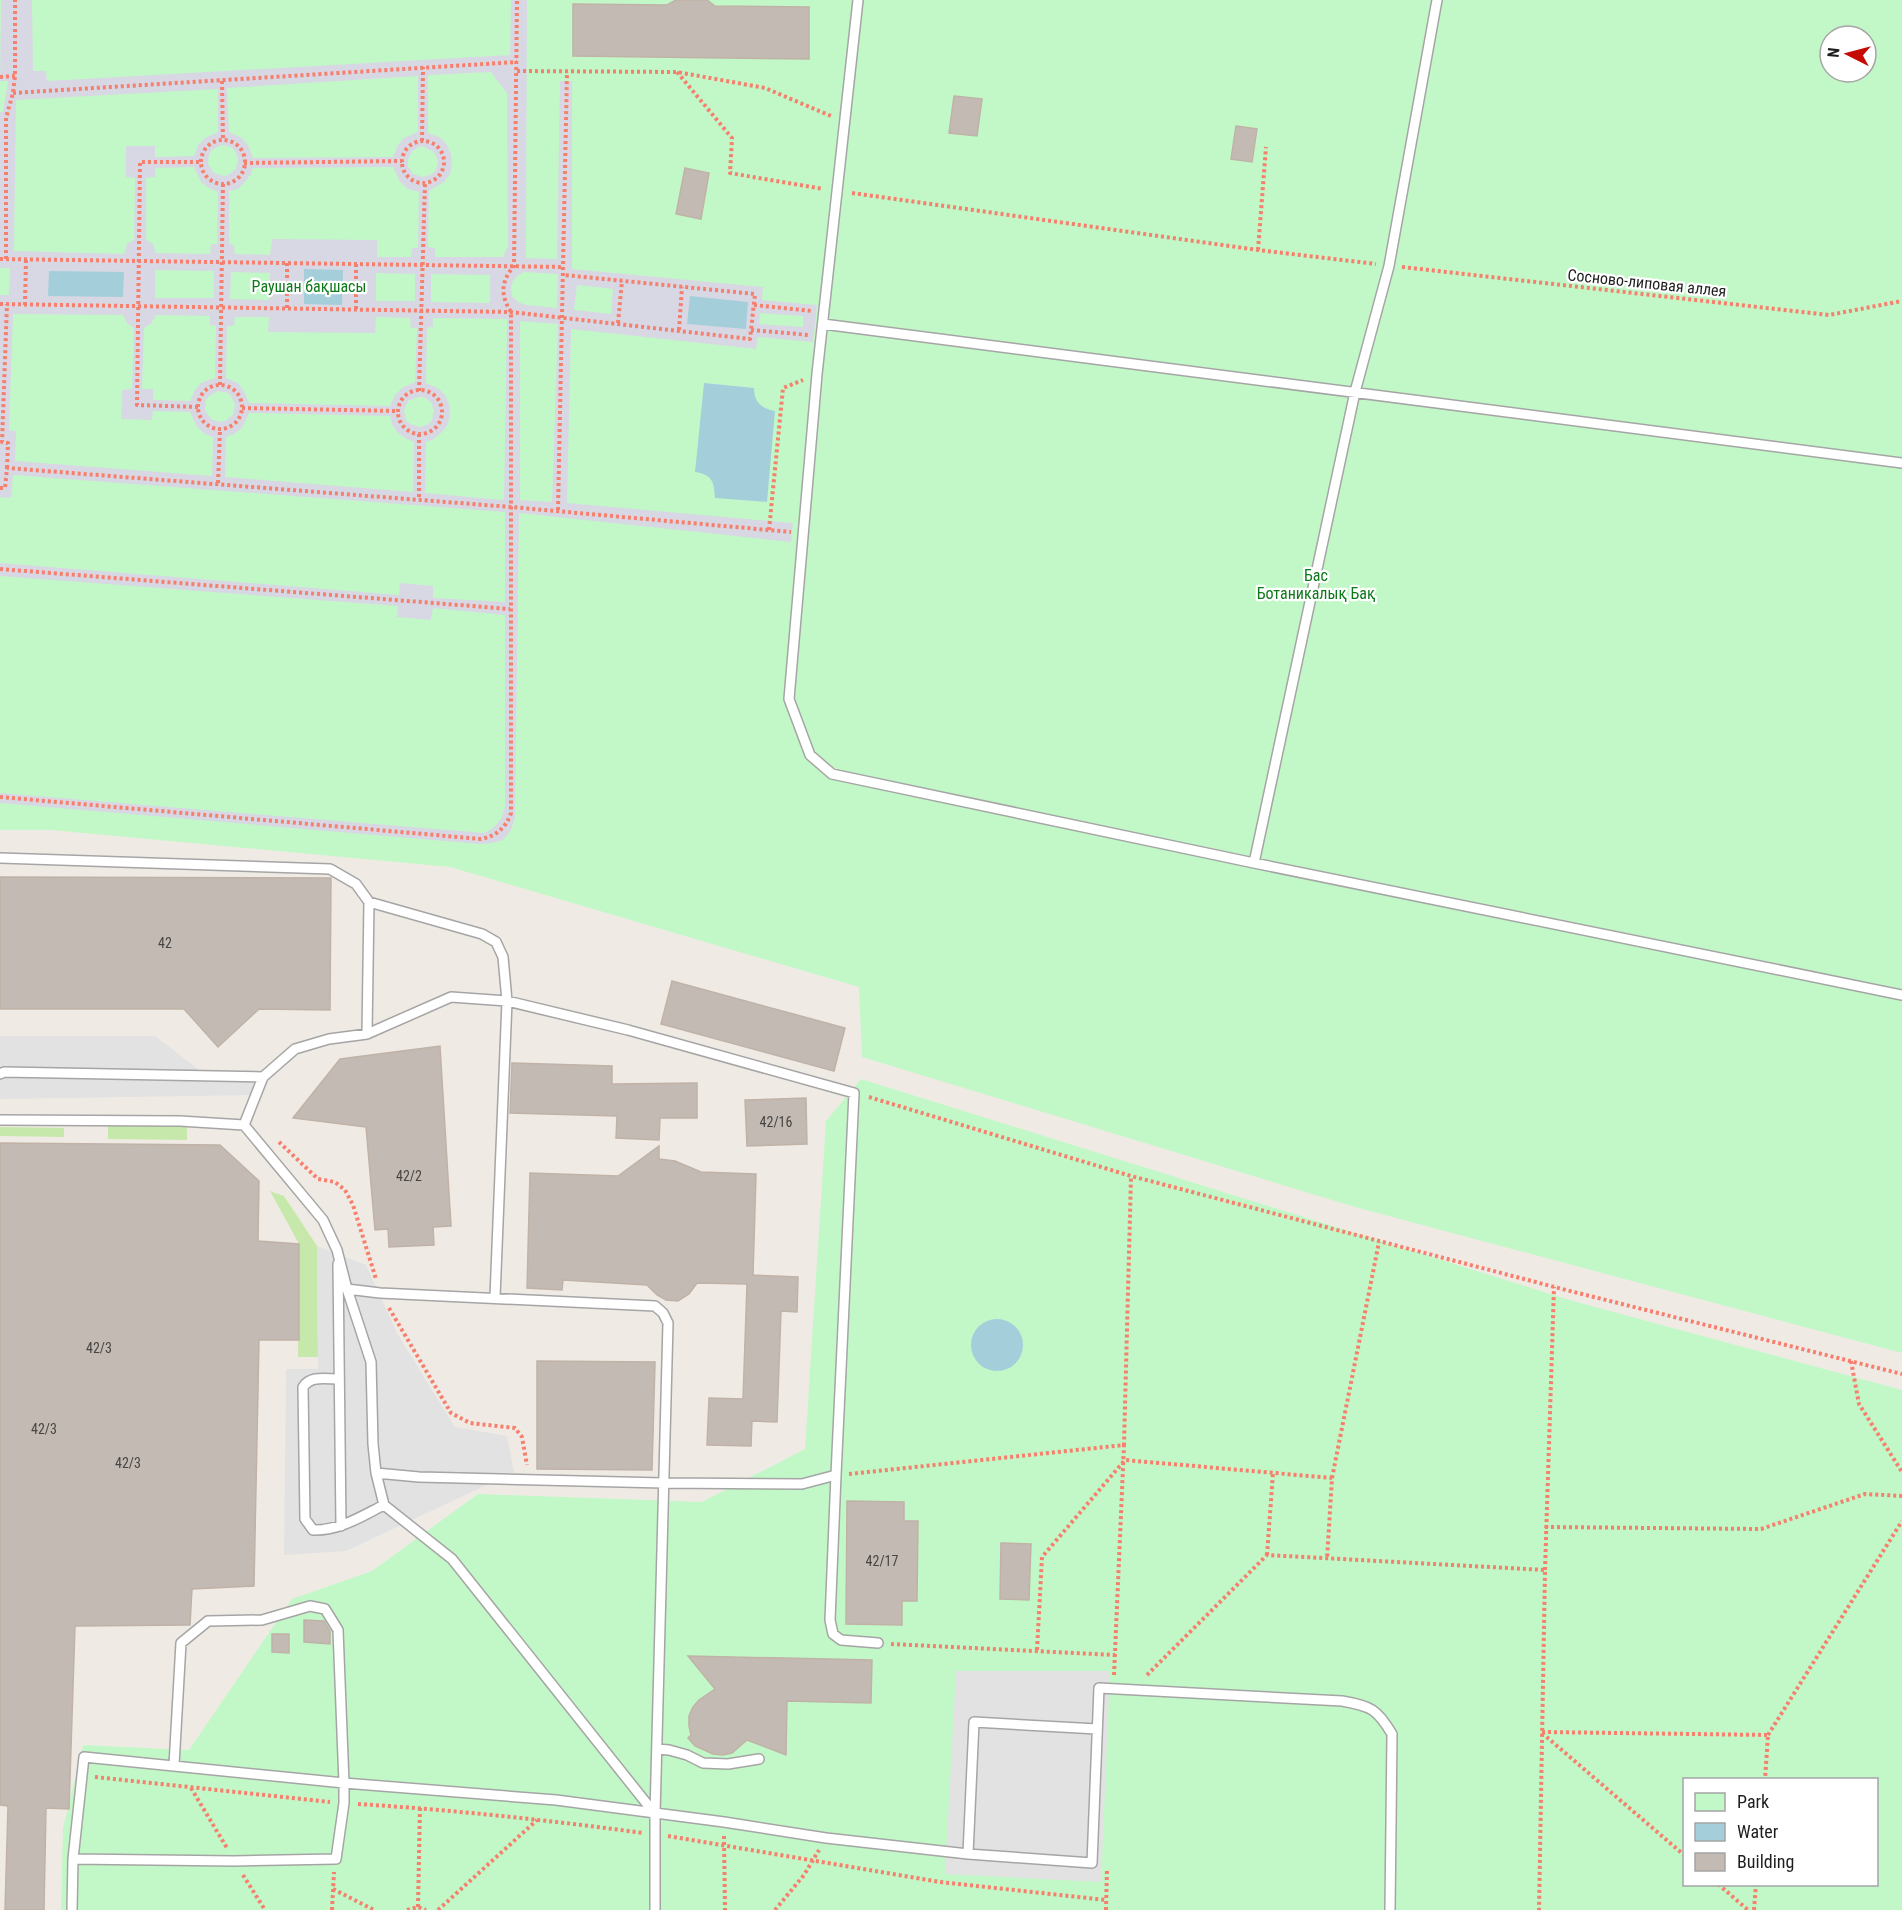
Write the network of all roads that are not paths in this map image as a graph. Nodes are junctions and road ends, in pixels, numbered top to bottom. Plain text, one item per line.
1 (858, 0) edge
2 (1437, 0) edge
3 (823, 324) junction
4 (1354, 392) junction
5 (1902, 463) edge
6 (0, 858) edge
7 (1254, 863) junction
8 (369, 902) junction
9 (1902, 995) edge
10 (507, 1001) junction
11 (367, 1034) junction
12 (0, 1074) edge
13 (263, 1077) junction
14 (0, 1120) edge
15 (244, 1125) junction
16 (337, 1250) junction
17 (347, 1289) junction
18 (495, 1297) junction
19 (339, 1379) junction
20 (375, 1473) junction
21 (836, 1476) junction
22 (663, 1484) junction
23 (384, 1504) junction
24 (341, 1526) junction
25 (878, 1643) road end
26 (1097, 1729) junction
27 (657, 1749) junction
28 (759, 1759) dead end
29 (174, 1765) junction
30 (344, 1783) junction
31 (655, 1814) junction
32 (968, 1854) junction
33 (73, 1859) junction
34 (72, 1910) edge
35 (655, 1910) edge
36 (1390, 1910) edge

1 - 3 lane
2 - 4 lane
3 - 4 lane
3 - 7 lane
4 - 5 lane
4 - 7 lane
6 - 8 lane
7 - 9 lane
8 - 10 lane
8 - 11 lane
10 - 11 lane
10 - 18 lane
10 - 21 lane
11 - 13 lane
12 - 13 lane
13 - 15 lane
14 - 15 lane
15 - 16 lane
16 - 17 lane
16 - 19 lane
17 - 18 lane
17 - 20 lane
18 - 22 lane
19 - 24 lane
19 - 24 lane
20 - 22 lane
20 - 23 lane
21 - 22 lane
21 - 25 lane
22 - 27 lane
23 - 24 lane
23 - 31 lane
26 - 32 lane
26 - 32 lane
26 - 36 lane
27 - 28 lane
27 - 31 lane
29 - 30 lane
29 - 30 lane
29 - 33 lane
30 - 31 lane
30 - 33 lane
31 - 32 lane
31 - 35 lane
33 - 34 lane

